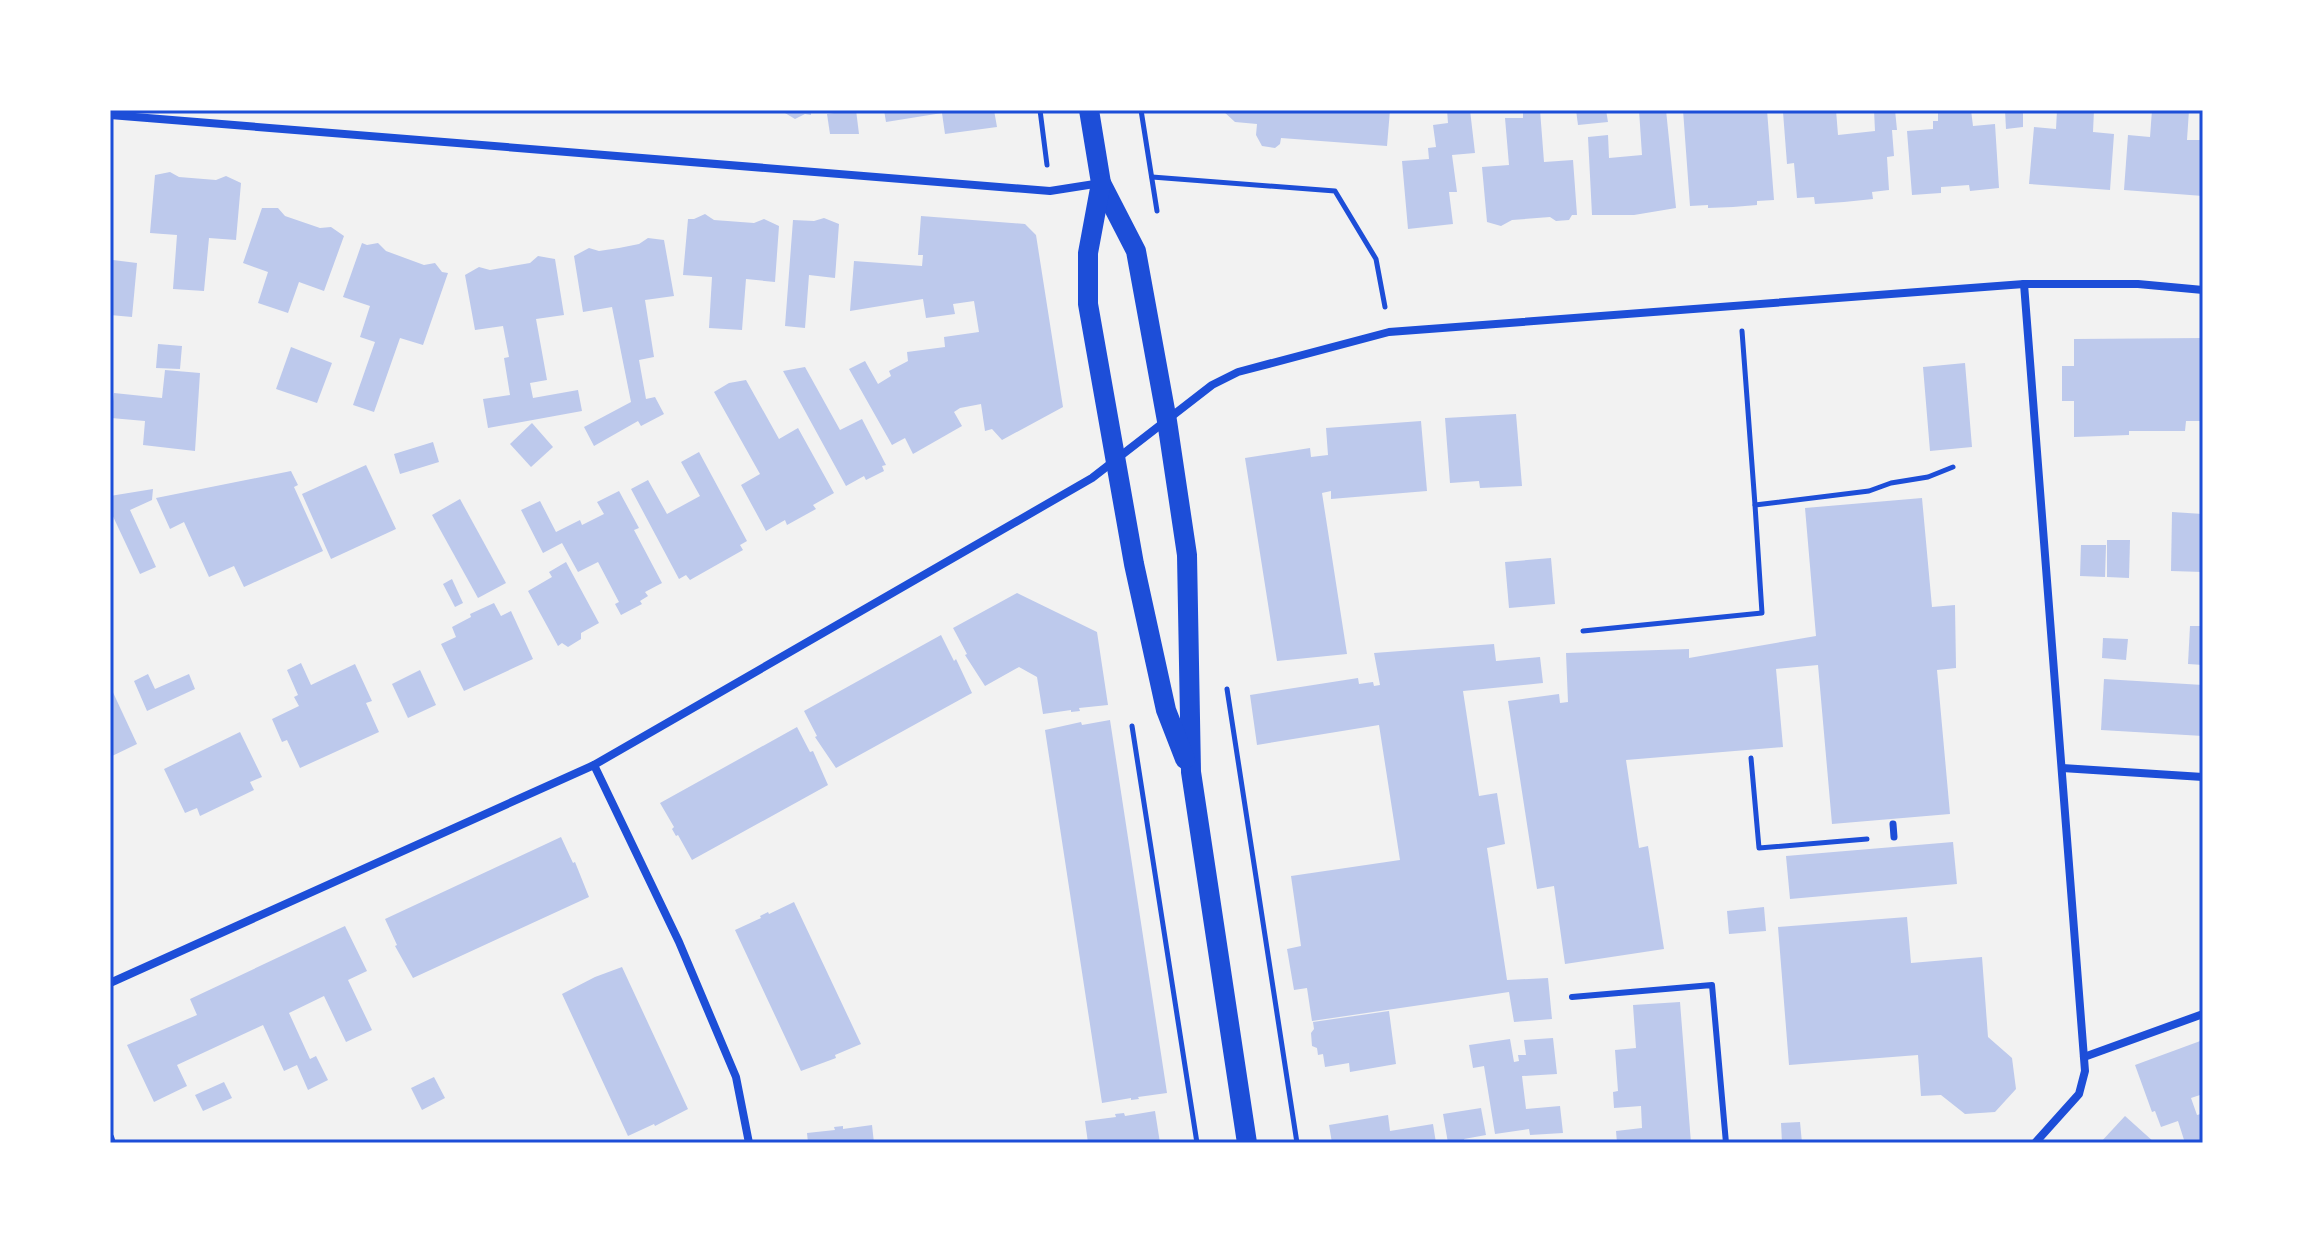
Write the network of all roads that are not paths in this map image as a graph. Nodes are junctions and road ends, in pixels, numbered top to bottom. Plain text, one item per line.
1 (1089, 110) edge
2 (110, 115) edge
3 (1101, 183) junction
4 (2024, 284) junction
5 (2203, 290) edge
6 (1167, 421) junction
7 (1117, 460) junction
8 (594, 765) junction
9 (2062, 768) junction
10 (1191, 772) junction
11 (2203, 777) edge
12 (1893, 824) dead end
13 (1894, 837) road end
14 (110, 983) edge
15 (1572, 997) dead end
16 (2203, 1014) edge
17 (2084, 1057) junction
18 (110, 1137) edge
19 (112, 1143) edge
20 (749, 1143) edge
21 (1247, 1143) edge
22 (1726, 1143) edge
23 (2035, 1143) edge

1 - 3 main road
2 - 3 street
3 - 6 main road
3 - 7 main road
4 - 5 street
4 - 6 street
4 - 9 street
6 - 7 street
6 - 10 main road
7 - 8 street
7 - 10 main road
8 - 14 street
8 - 20 street
9 - 11 street
9 - 17 street
10 - 21 main road
12 - 13 street
15 - 22 lane
16 - 17 street
17 - 23 street
18 - 19 street

